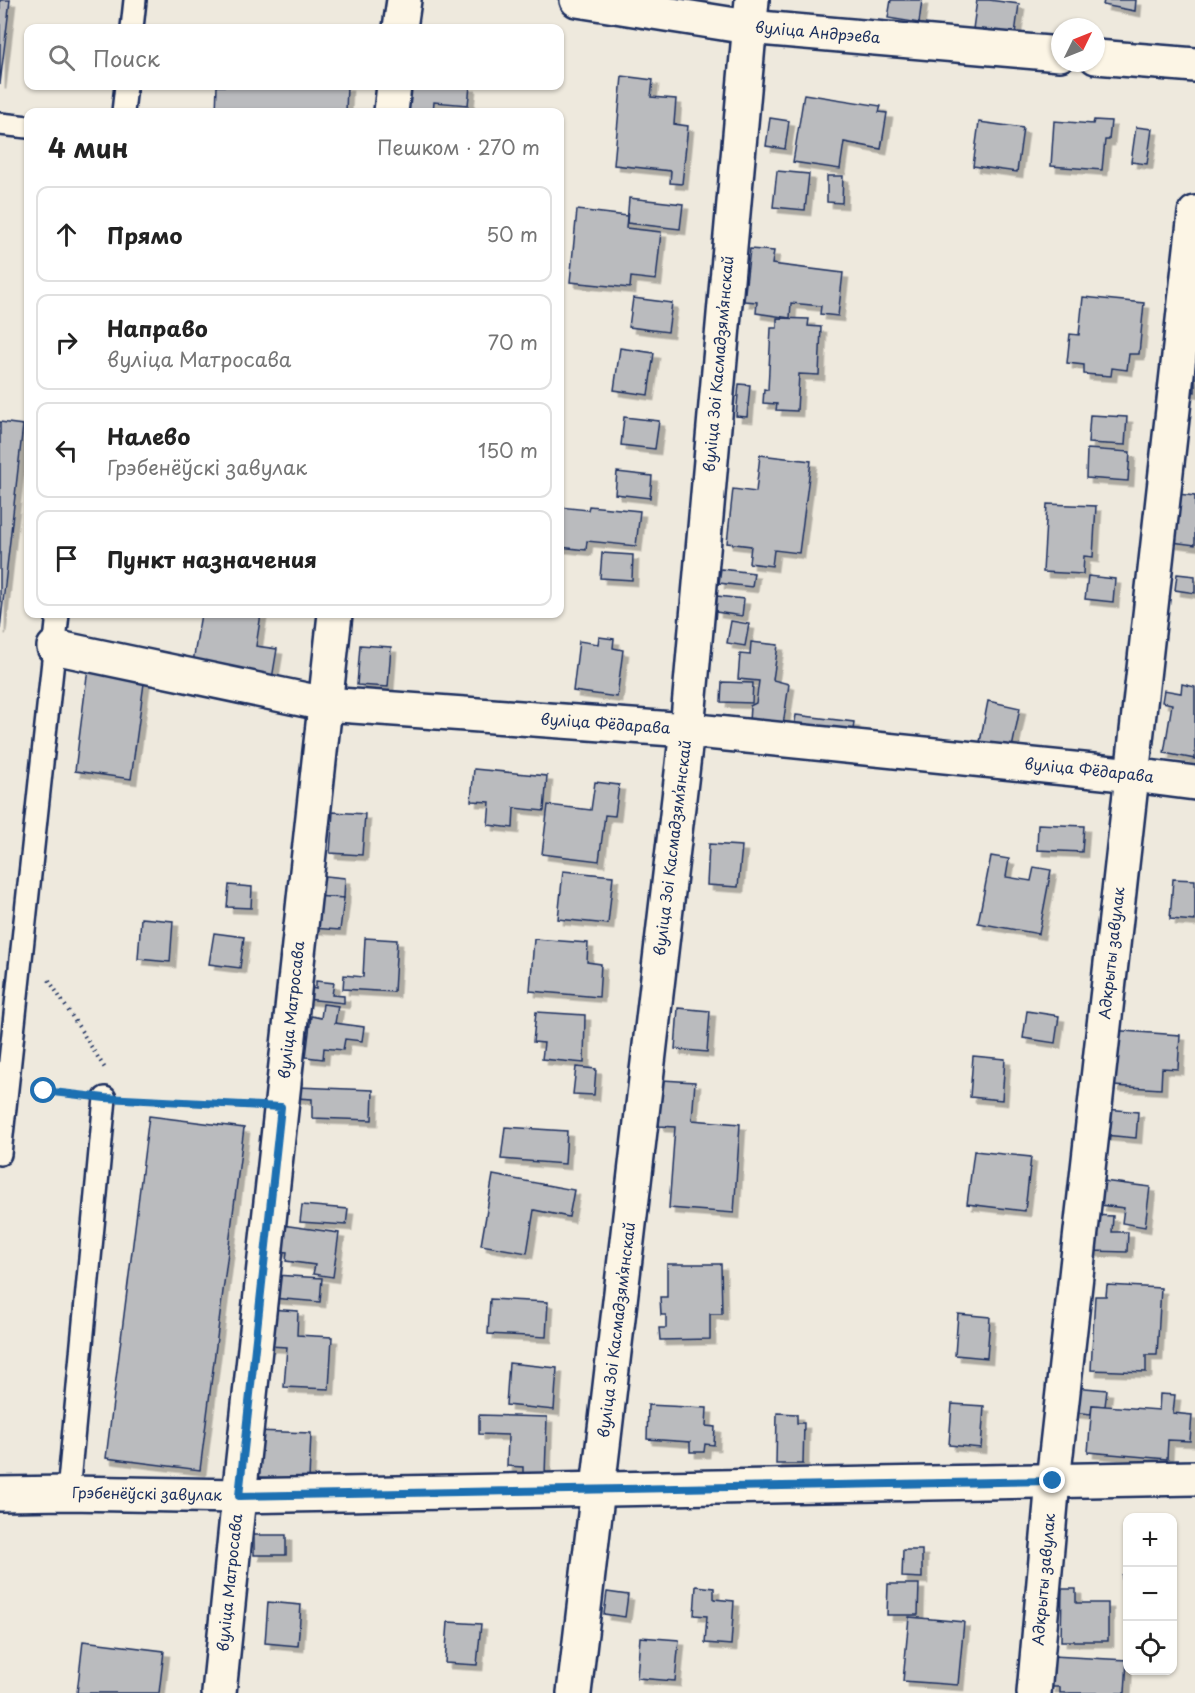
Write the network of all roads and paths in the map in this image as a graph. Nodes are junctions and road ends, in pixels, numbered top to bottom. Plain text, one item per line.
1 (135, 0) edge
2 (404, 0) edge
3 (577, 0) edge
4 (750, 14) edge
5 (132, 24) edge
6 (401, 24) edge
7 (1051, 53) edge
8 (1105, 58) edge
9 (1195, 65) edge
10 (126, 90) edge
11 (394, 90) edge
12 (123, 108) edge
13 (391, 108) edge
14 (0, 124) edge
15 (24, 127) edge
16 (1195, 213) edge
17 (58, 618) edge
18 (335, 618) edge
19 (54, 647) junction
20 (325, 704) junction
21 (687, 730) junction
22 (1133, 775) junction
23 (1195, 783) edge
24 (23, 940) junction
25 (44, 1091) dead end
26 (115, 1098) junction
27 (281, 1107) junction
28 (0, 1155) edge
29 (1195, 1478) edge
30 (1053, 1481) junction
31 (598, 1489) junction
32 (68, 1493) junction
33 (0, 1494) edge
34 (239, 1496) junction
35 (219, 1693) edge
36 (574, 1693) edge
37 (1034, 1693) edge

1 - 5 lane
2 - 6 street
3 - 4 street, вуліца Андрэева
4 - 7 street, вуліца Андрэева
4 - 21 street, вуліца Зоі Касмадзямʼянскай
8 - 9 street
10 - 12 lane
11 - 13 street
14 - 15 lane
16 - 22 street, Адкрыты завулак
17 - 19 lane
18 - 20 street, вуліца Матросава
19 - 20 street, вуліца Фёдарава
19 - 24 lane
20 - 21 street, вуліца Фёдарава
20 - 27 street, вуліца Матросава
21 - 22 street, вуліца Фёдарава
21 - 31 street, вуліца Зоі Касмадзямʼянскай
22 - 23 street, вуліца Фёдарава
22 - 30 street, Адкрыты завулак
24 - 26 path
24 - 28 lane
25 - 26 path
26 - 27 path
26 - 32 lane
27 - 34 street, вуліца Матросава
29 - 30 street, Грэбенёўскі завулак
30 - 31 street, Грэбенёўскі завулак
30 - 37 street, Адкрыты завулак
31 - 34 street, Грэбенёўскі завулак
31 - 36 street, вуліца Зоі Касмадзямʼянскай
32 - 33 street, Грэбенёўскі завулак
32 - 34 street, Грэбенёўскі завулак
34 - 35 street, вуліца Матросава

